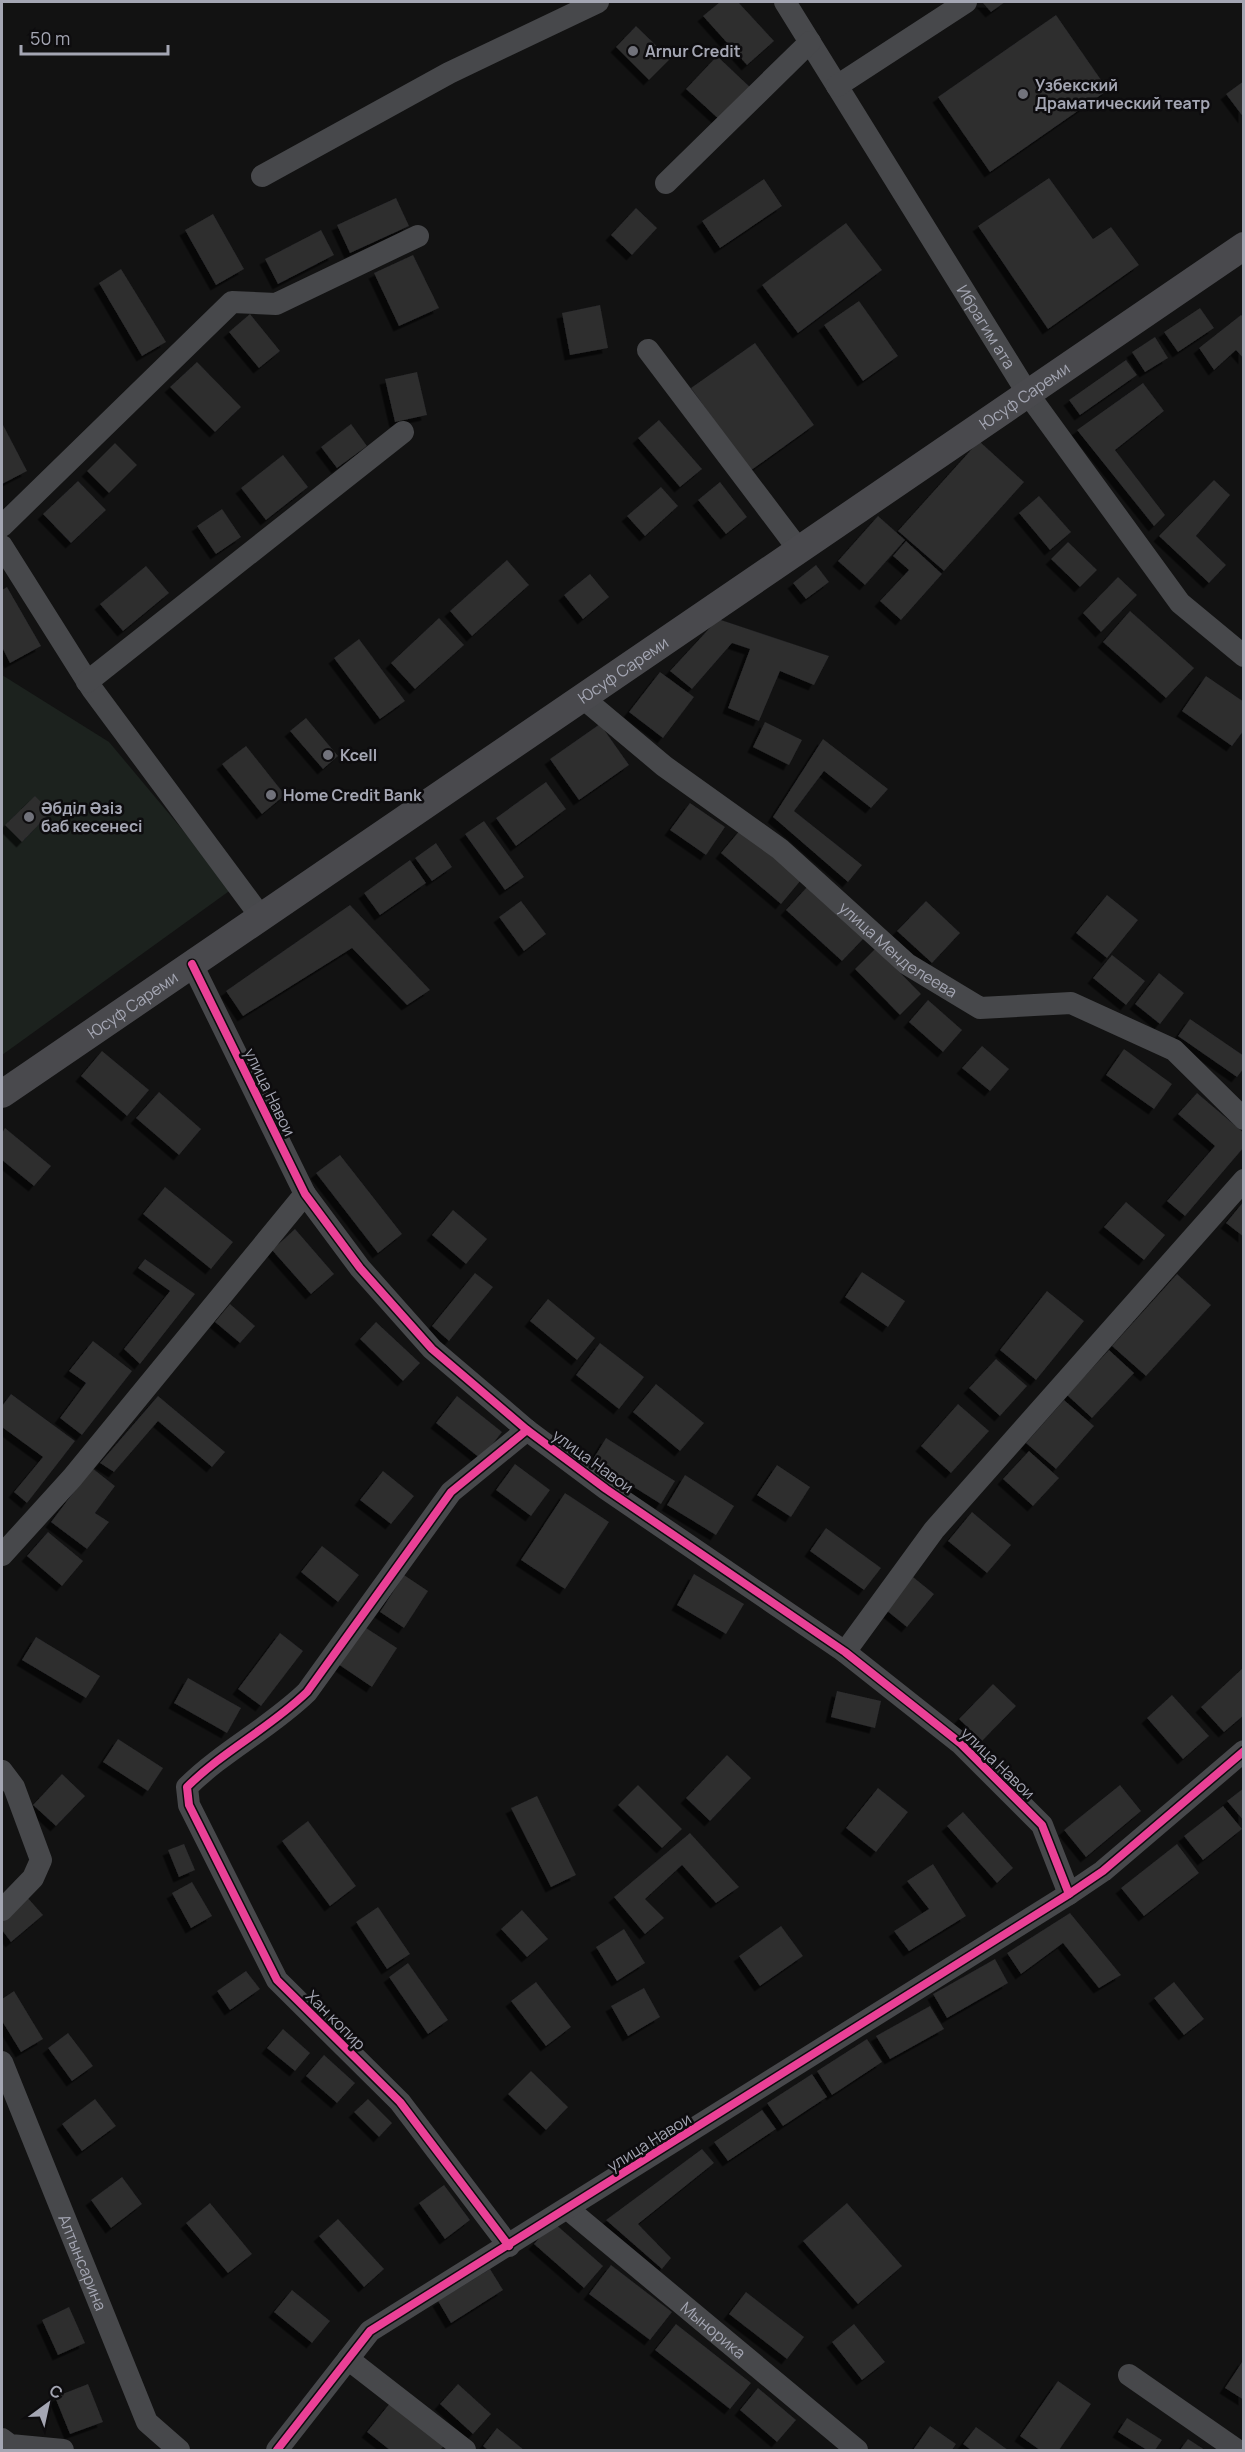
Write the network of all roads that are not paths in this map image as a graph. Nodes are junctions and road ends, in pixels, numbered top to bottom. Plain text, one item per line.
1 (598, 2) edge
2 (785, 2) edge
3 (966, 2) edge
4 (810, 42) junction
5 (837, 86) junction
6 (262, 176) dead end
7 (666, 183) dead end
8 (418, 236) dead end
9 (1244, 246) edge
10 (648, 350) dead end
11 (1028, 394) junction
12 (403, 432) dead end
13 (2, 526) edge
14 (2, 546) edge
15 (799, 550) junction
16 (1244, 656) edge
17 (87, 682) junction
18 (582, 698) junction
19 (261, 917) junction
20 (192, 964) junction
21 (2, 1094) edge
22 (1244, 1119) edge
23 (1244, 1180) edge
24 (304, 1194) junction
25 (527, 1430) junction
26 (2, 1555) edge
27 (845, 1652) junction
28 (1244, 1751) edge
29 (2, 1771) edge
30 (1069, 1894) junction
31 (2, 1910) edge
32 (2, 2062) edge
33 (568, 2209) junction
34 (509, 2246) junction
35 (348, 2359) junction
36 (1129, 2375) dead end
37 (2, 2439) edge
38 (63, 2451) edge
39 (179, 2451) edge
40 (277, 2451) edge
41 (465, 2451) edge
42 (858, 2451) edge
43 (1237, 2451) edge

1 - 6 street
2 - 4 street, Ибрагим ата
3 - 5 street
4 - 5 street, Ибрагим ата
4 - 7 street
5 - 11 street, Ибрагим ата
8 - 13 street
9 - 11 main road, Юсуф Сареми
10 - 15 street
11 - 15 main road, Юсуф Сареми
11 - 16 street, Ибрагим ата
12 - 17 street
14 - 17 street
15 - 18 main road, Юсуф Сареми
17 - 19 street
18 - 19 main road, Юсуф Сареми
18 - 22 street, улица Менделеева
19 - 20 main road, Юсуф Сареми
20 - 21 main road, Юсуф Сареми
20 - 24 street, улица Навои
23 - 27 street
24 - 25 street, улица Навои
24 - 26 street
25 - 27 street, улица Навои
25 - 34 street, Хан копир
27 - 30 street, улица Навои
28 - 30 street, улица Навои
29 - 31 street
30 - 33 street, улица Навои
32 - 39 street, Алтынсарина
33 - 34 street, улица Навои
33 - 42 street, Мынорика
34 - 35 street, улица Навои
35 - 40 street, улица Навои
35 - 41 street
36 - 43 street
37 - 38 street

